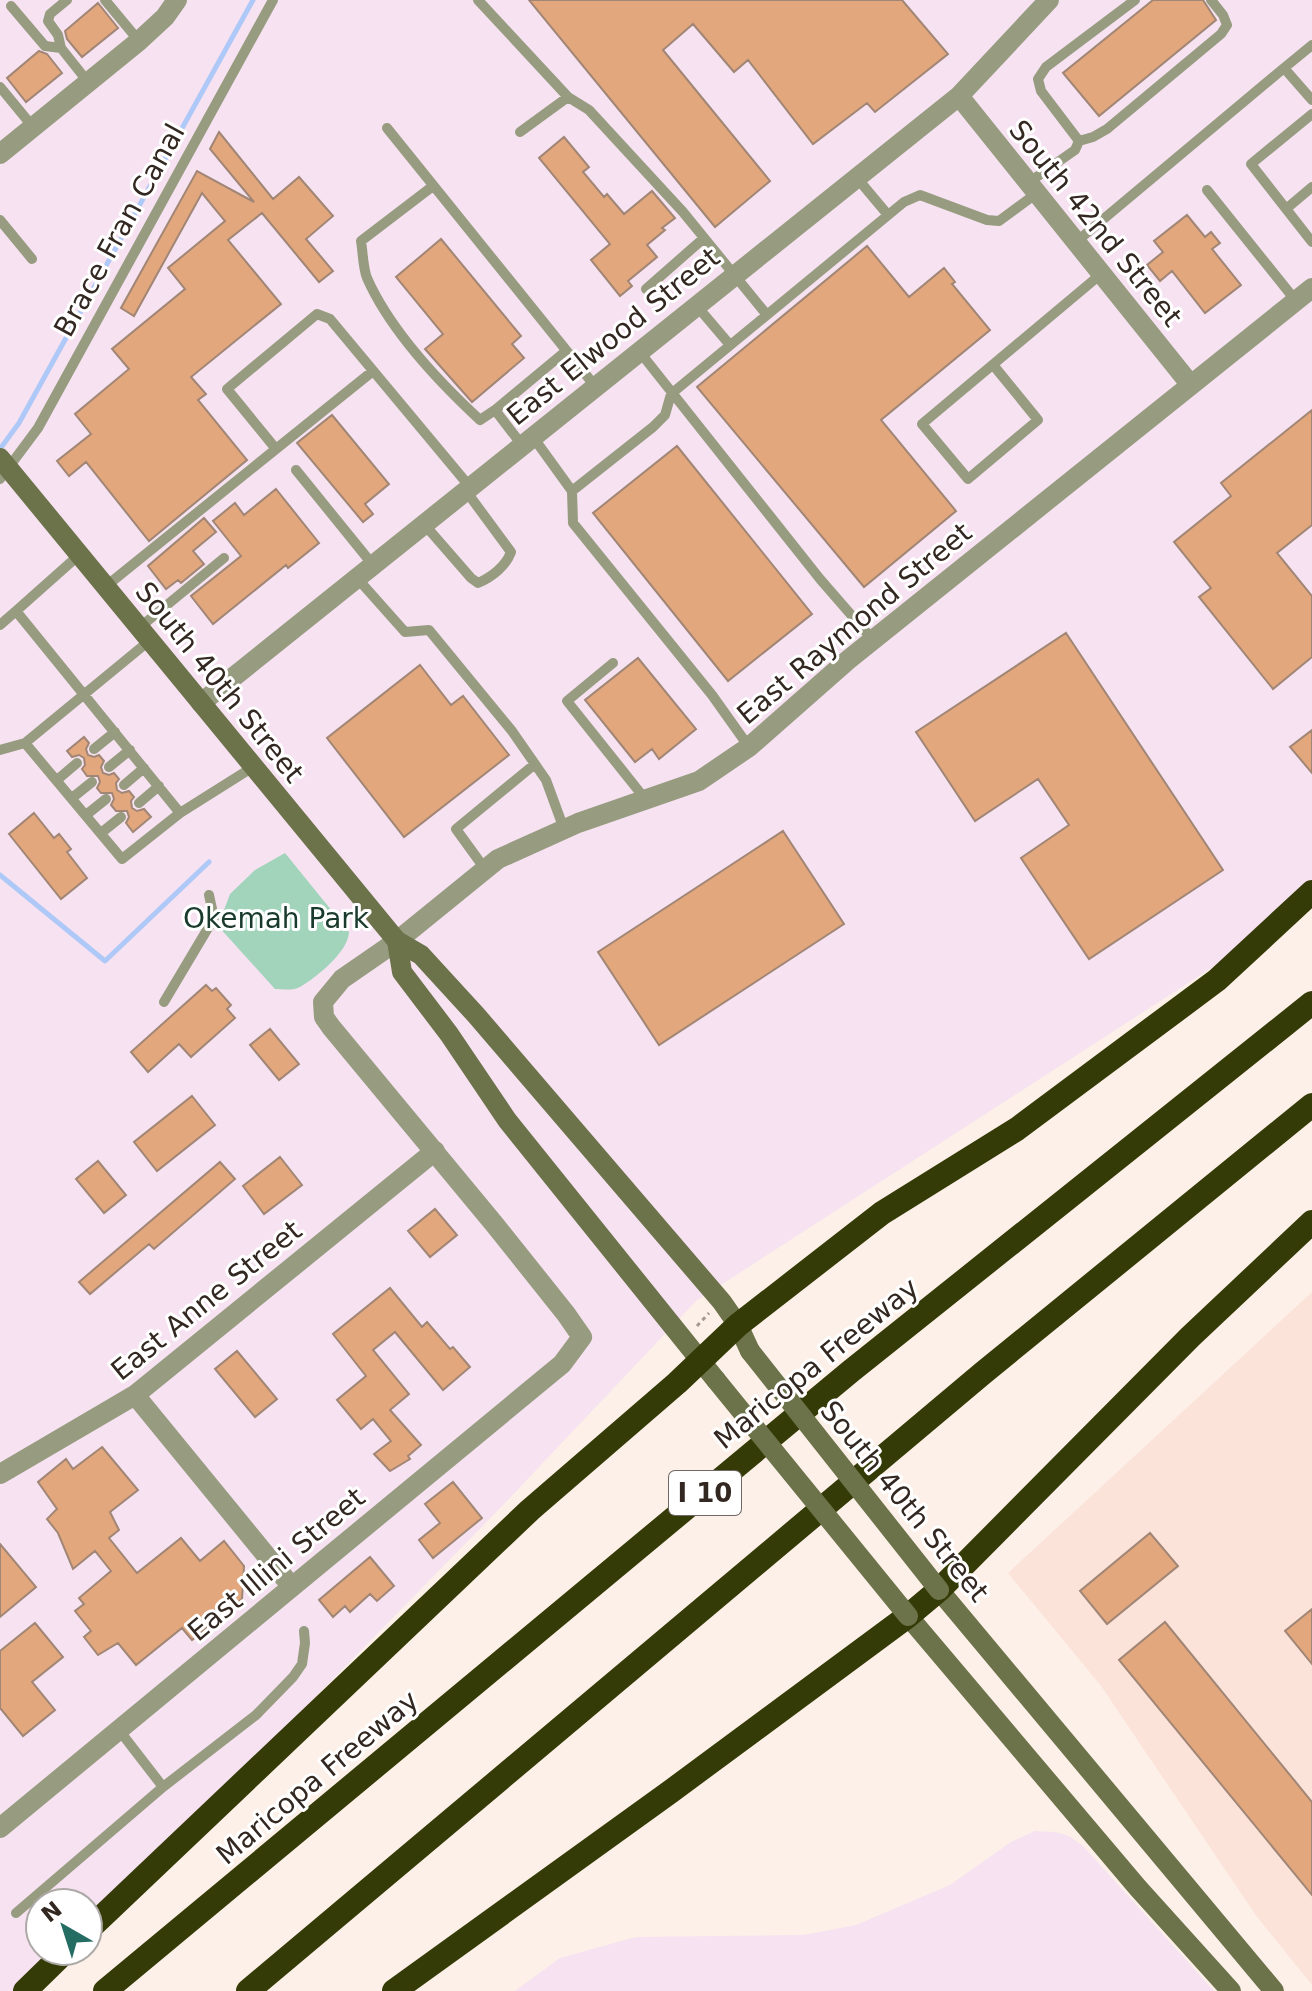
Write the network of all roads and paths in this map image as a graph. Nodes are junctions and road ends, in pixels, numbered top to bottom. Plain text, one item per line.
1 (67, 0) edge
2 (105, 0) edge
3 (177, 0) edge
4 (273, 0) edge
5 (478, 0) edge
6 (1049, 0) edge
7 (1135, 0) edge
8 (1211, 0) edge
9 (11, 6) dead end
10 (139, 41) junction
11 (1312, 45) edge
12 (61, 48) junction
13 (1284, 68) junction
14 (88, 82) junction
15 (0, 87) edge
16 (959, 96) junction
17 (568, 97) junction
18 (1312, 100) edge
19 (1312, 114) edge
20 (33, 127) junction
21 (387, 128) dead end
22 (520, 132) dead end
23 (1079, 141) junction
24 (0, 154) edge
25 (857, 178) junction
26 (433, 186) junction
27 (1312, 187) edge
28 (1032, 188) junction
29 (1207, 190) dead end
30 (1286, 209) junction
31 (888, 215) junction
32 (0, 220) edge
33 (704, 238) junction
34 (1076, 242) junction
35 (1312, 242) edge
36 (32, 259) dead end
37 (734, 274) junction
38 (1101, 274) junction
39 (646, 289) dead end
40 (1304, 294) edge
41 (696, 305) junction
42 (767, 315) junction
43 (730, 345) junction
44 (566, 351) junction
45 (639, 351) junction
46 (994, 366) junction
47 (373, 371) junction
48 (1190, 384) junction
49 (595, 386) junction
50 (671, 394) junction
51 (495, 410) junction
52 (528, 441) junction
53 (276, 449) junction
54 (4, 468) edge
55 (296, 470) dead end
56 (468, 489) junction
57 (572, 491) junction
58 (424, 524) junction
59 (79, 555) junction
60 (224, 558) dead end
61 (365, 571) junction
62 (105, 587) junction
63 (16, 611) junction
64 (0, 625) edge
65 (144, 634) junction
66 (873, 640) junction
67 (613, 663) dead end
68 (85, 694) junction
69 (201, 703) junction
70 (115, 732) junction
71 (25, 743) junction
72 (749, 747) junction
73 (94, 749) dead end
74 (0, 750) edge
75 (130, 750) junction
76 (77, 763) dead end
77 (535, 764) junction
78 (109, 767) dead end
79 (253, 767) junction
80 (144, 768) junction
81 (57, 780) junction
82 (92, 782) dead end
83 (124, 785) dead end
84 (159, 786) junction
85 (72, 798) junction
86 (106, 799) dead end
87 (646, 800) junction
88 (139, 803) dead end
89 (180, 813) junction
90 (86, 815) junction
91 (121, 817) dead end
92 (564, 829) junction
93 (101, 833) junction
94 (485, 869) junction
95 (1312, 892) edge
96 (209, 895) dead end
97 (397, 941) junction
98 (1312, 984) edge
99 (164, 1002) dead end
100 (1312, 1003) edge
101 (1214, 1081) junction
102 (1312, 1105) edge
103 (435, 1151) junction
104 (1312, 1222) edge
105 (709, 1313) dead end
106 (738, 1325) junction
107 (697, 1326) dead end
108 (699, 1360) junction
109 (135, 1395) junction
110 (0, 1474) edge
111 (292, 1587) junction
112 (939, 1590) junction
113 (908, 1616) junction
114 (304, 1631) dead end
115 (119, 1730) junction
116 (163, 1787) junction
117 (0, 1828) edge
118 (16, 1913) dead end
119 (104, 1915) edge
120 (50, 1967) edge
121 (25, 1991) edge
122 (105, 1991) edge
123 (248, 1991) edge
124 (394, 1991) edge
125 (1231, 1991) edge
126 (1274, 1991) edge

1 - 12 lane
2 - 10 lane
3 - 10 street
4 - 54 lane, Brace Fran Canal
5 - 17 lane
6 - 16 street, East Elwood Street
7 - 23 lane
8 - 23 lane
9 - 12 lane
10 - 14 street
11 - 13 lane
12 - 14 lane
13 - 18 lane
13 - 34 lane
14 - 20 street
15 - 20 lane
16 - 25 street, East Elwood Street
16 - 28 street, South 42nd Street
17 - 22 lane
17 - 33 lane
19 - 30 lane
20 - 24 street
21 - 26 lane
23 - 28 lane
25 - 31 lane
25 - 37 street, East Elwood Street
26 - 44 lane
26 - 51 lane
27 - 30 lane
28 - 31 lane
28 - 34 street, South 42nd Street
29 - 40 lane
30 - 35 lane
31 - 42 lane
32 - 36 lane
33 - 37 lane
33 - 39 lane
34 - 38 street, South 42nd Street
37 - 41 street, East Elwood Street
37 - 42 lane
38 - 46 lane
38 - 48 street, South 42nd Street
40 - 48 street, East Raymond Street
41 - 43 lane
41 - 45 street, East Elwood Street
42 - 43 lane
43 - 50 lane
44 - 49 lane
44 - 51 lane
45 - 49 street, East Elwood Street
45 - 50 lane
46 - 46 lane
47 - 53 lane
47 - 53 lane
47 - 56 lane
48 - 66 street, East Raymond Street
49 - 52 street, East Elwood Street
50 - 57 lane
50 - 66 lane
51 - 52 lane
52 - 56 street, East Elwood Street
52 - 57 lane
53 - 62 lane
54 - 59 main road, South 40th Street
55 - 61 lane
56 - 58 street, East Elwood Street
56 - 58 lane
57 - 72 lane
58 - 61 street, East Elwood Street
59 - 62 main road, South 40th Street
59 - 63 lane
60 - 65 lane
61 - 69 street, East Elwood Street
61 - 77 lane
62 - 65 main road, South 40th Street
63 - 64 lane
63 - 68 lane
65 - 68 lane
65 - 69 main road, South 40th Street
66 - 72 street, East Raymond Street
67 - 87 lane
68 - 70 lane
68 - 71 lane
69 - 79 main road, South 40th Street
70 - 73 lane
70 - 75 lane
71 - 74 lane
71 - 81 lane
72 - 87 street, East Raymond Street
75 - 78 lane
75 - 80 lane
76 - 81 lane
77 - 92 lane
77 - 94 lane
79 - 89 lane
79 - 97 main road, South 40th Street
80 - 83 lane
80 - 84 lane
81 - 85 lane
82 - 85 lane
84 - 88 lane
84 - 89 lane
85 - 90 lane
86 - 90 lane
87 - 92 street, East Raymond Street
89 - 93 lane
90 - 93 lane
91 - 93 lane
92 - 94 street, East Raymond Street
94 - 97 street, East Raymond Street
95 - 106 highway
96 - 99 lane
97 - 103 street
97 - 106 main road, South 40th Street
97 - 108 main road, South 40th Street
98 - 101 highway
100 - 101 highway, Maricopa Freeway / I 10
101 - 122 highway, Maricopa Freeway / I 10
102 - 123 highway
103 - 109 street, East Anne Street
103 - 111 street, East Illini Street
104 - 112 highway
105 - 107 path
106 - 108 highway
106 - 112 main road, South 40th Street, bridge
108 - 113 main road, South 40th Street, bridge
108 - 119 highway
109 - 110 street, East Anne Street
109 - 111 street
111 - 115 street, East Illini Street
112 - 113 highway
112 - 126 main road, South 40th Street
113 - 124 highway
113 - 125 main road, South 40th Street
114 - 116 lane
115 - 116 lane
115 - 117 street, East Illini Street
116 - 118 lane
120 - 121 highway

